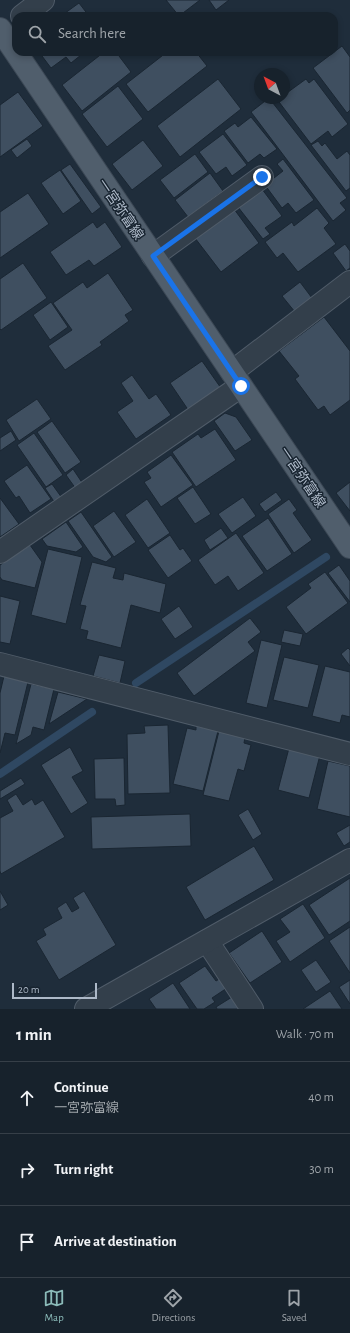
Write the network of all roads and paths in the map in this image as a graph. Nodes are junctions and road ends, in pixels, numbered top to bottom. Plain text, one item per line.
1 (43, 0) edge
2 (27, 12) edge
3 (4, 28) edge
4 (12, 40) edge
5 (22, 56) edge
6 (262, 177) dead end
7 (153, 256) junction
8 (350, 282) edge
9 (236, 379) junction
10 (350, 547) edge
11 (0, 552) edge
12 (0, 664) edge
13 (350, 754) edge
14 (350, 860) edge
15 (207, 941) junction
16 (86, 1009) edge
17 (252, 1009) edge

1 - 2 street
3 - 4 main road, 一宮弥富線
5 - 7 main road, 一宮弥富線
6 - 7 street
7 - 9 main road, 一宮弥富線
8 - 9 street
9 - 10 main road, 一宮弥富線
9 - 11 street
12 - 13 street
14 - 15 street
15 - 16 street
15 - 17 street

